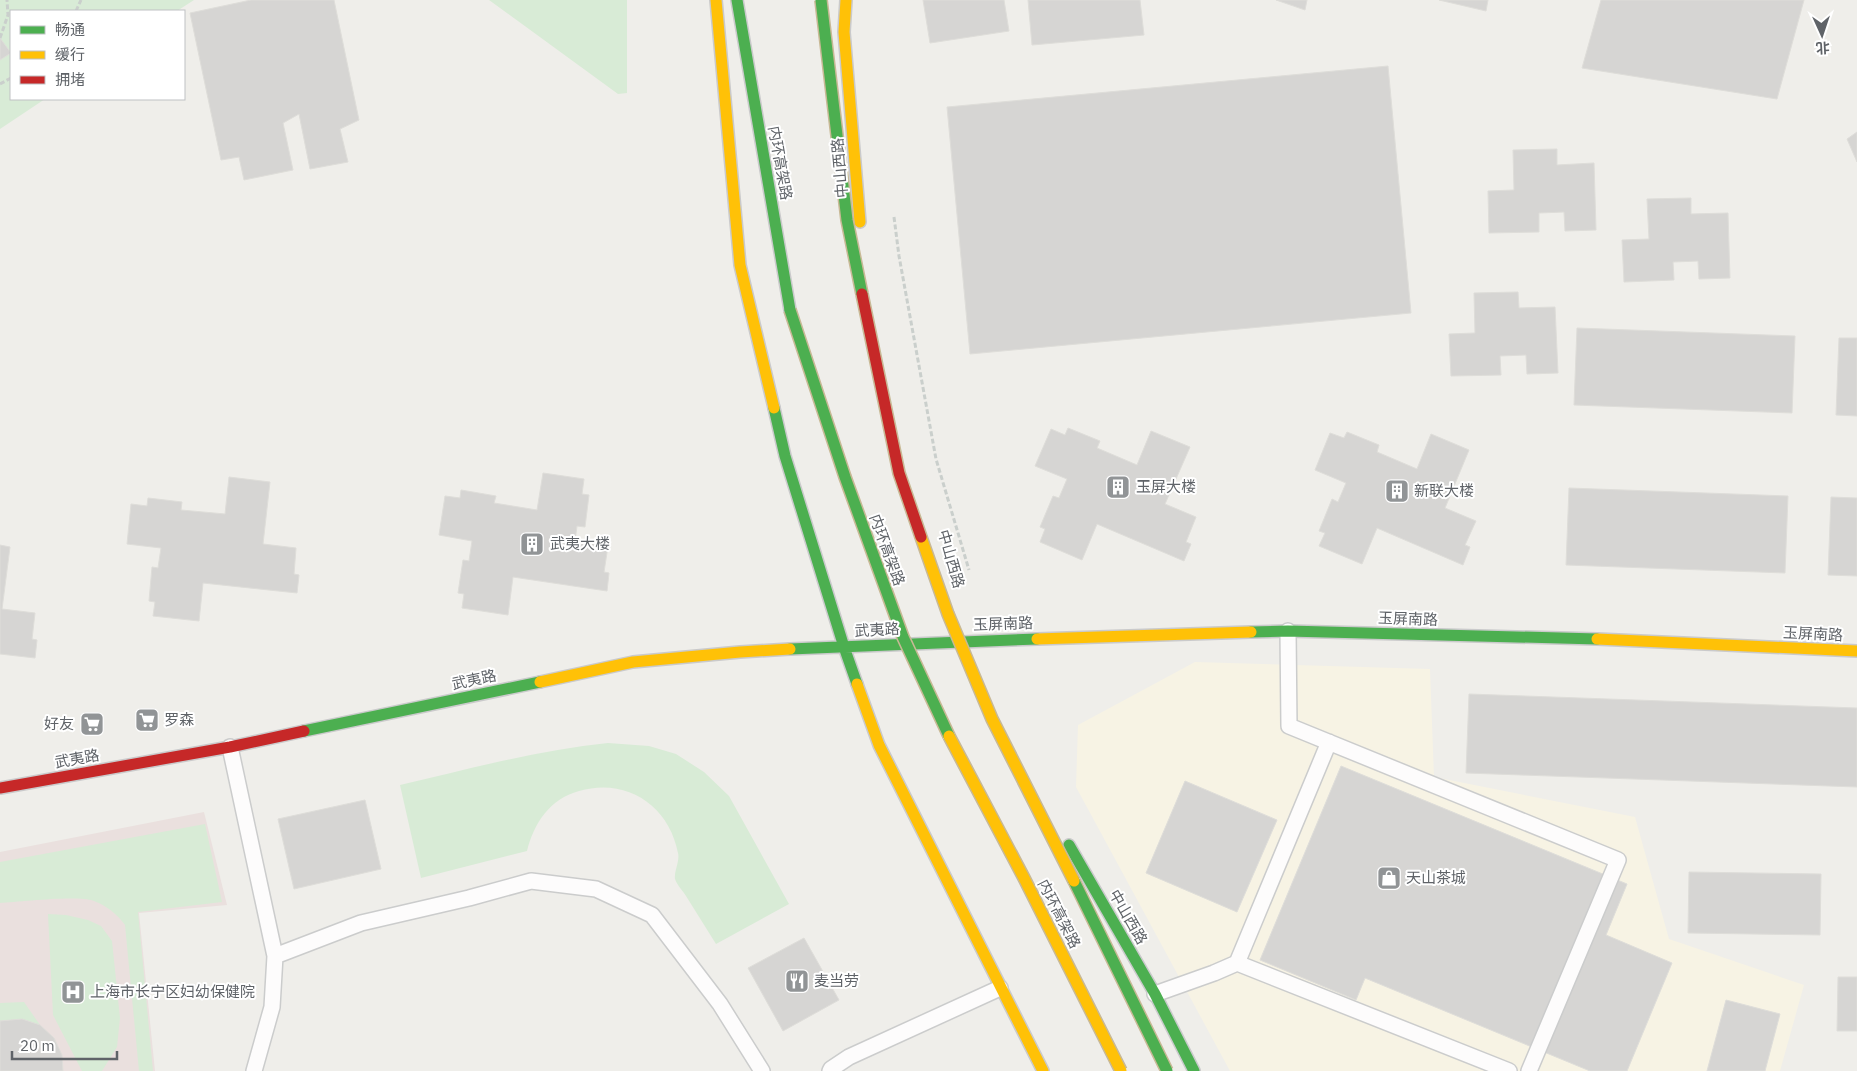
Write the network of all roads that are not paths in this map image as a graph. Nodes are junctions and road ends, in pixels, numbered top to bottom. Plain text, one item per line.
1 (716, 0) edge
2 (737, 0) edge
3 (821, 0) edge
4 (846, 0) edge
5 (1288, 630) junction
6 (959, 641) junction
7 (844, 647) junction
8 (1857, 651) edge
9 (1329, 742) junction
10 (230, 747) junction
11 (0, 788) edge
12 (275, 956) junction
13 (1237, 963) junction
14 (1000, 988) junction
15 (1155, 994) junction
16 (254, 1071) edge
17 (762, 1071) edge
18 (830, 1071) edge
19 (1043, 1071) edge
20 (1121, 1071) edge
21 (1167, 1071) edge
22 (1194, 1071) edge
23 (1509, 1071) edge
24 (1529, 1071) edge

1 - 7 main road
2 - 20 main road, 内环高架路, bridge
3 - 21 main road, 内环高架路, bridge
4 - 6 main road, 中山西路
5 - 6 main road, 玉屏南路
5 - 8 main road, 玉屏南路
5 - 9 lane
6 - 7 main road, 武夷路
6 - 15 main road, 中山西路
7 - 10 main road, 武夷路
7 - 14 main road
9 - 13 lane
9 - 24 lane
10 - 11 main road, 武夷路
10 - 12 lane
12 - 16 lane
12 - 17 lane
13 - 15 lane
13 - 23 lane
14 - 18 lane
14 - 19 main road
15 - 22 main road, 中山西路

